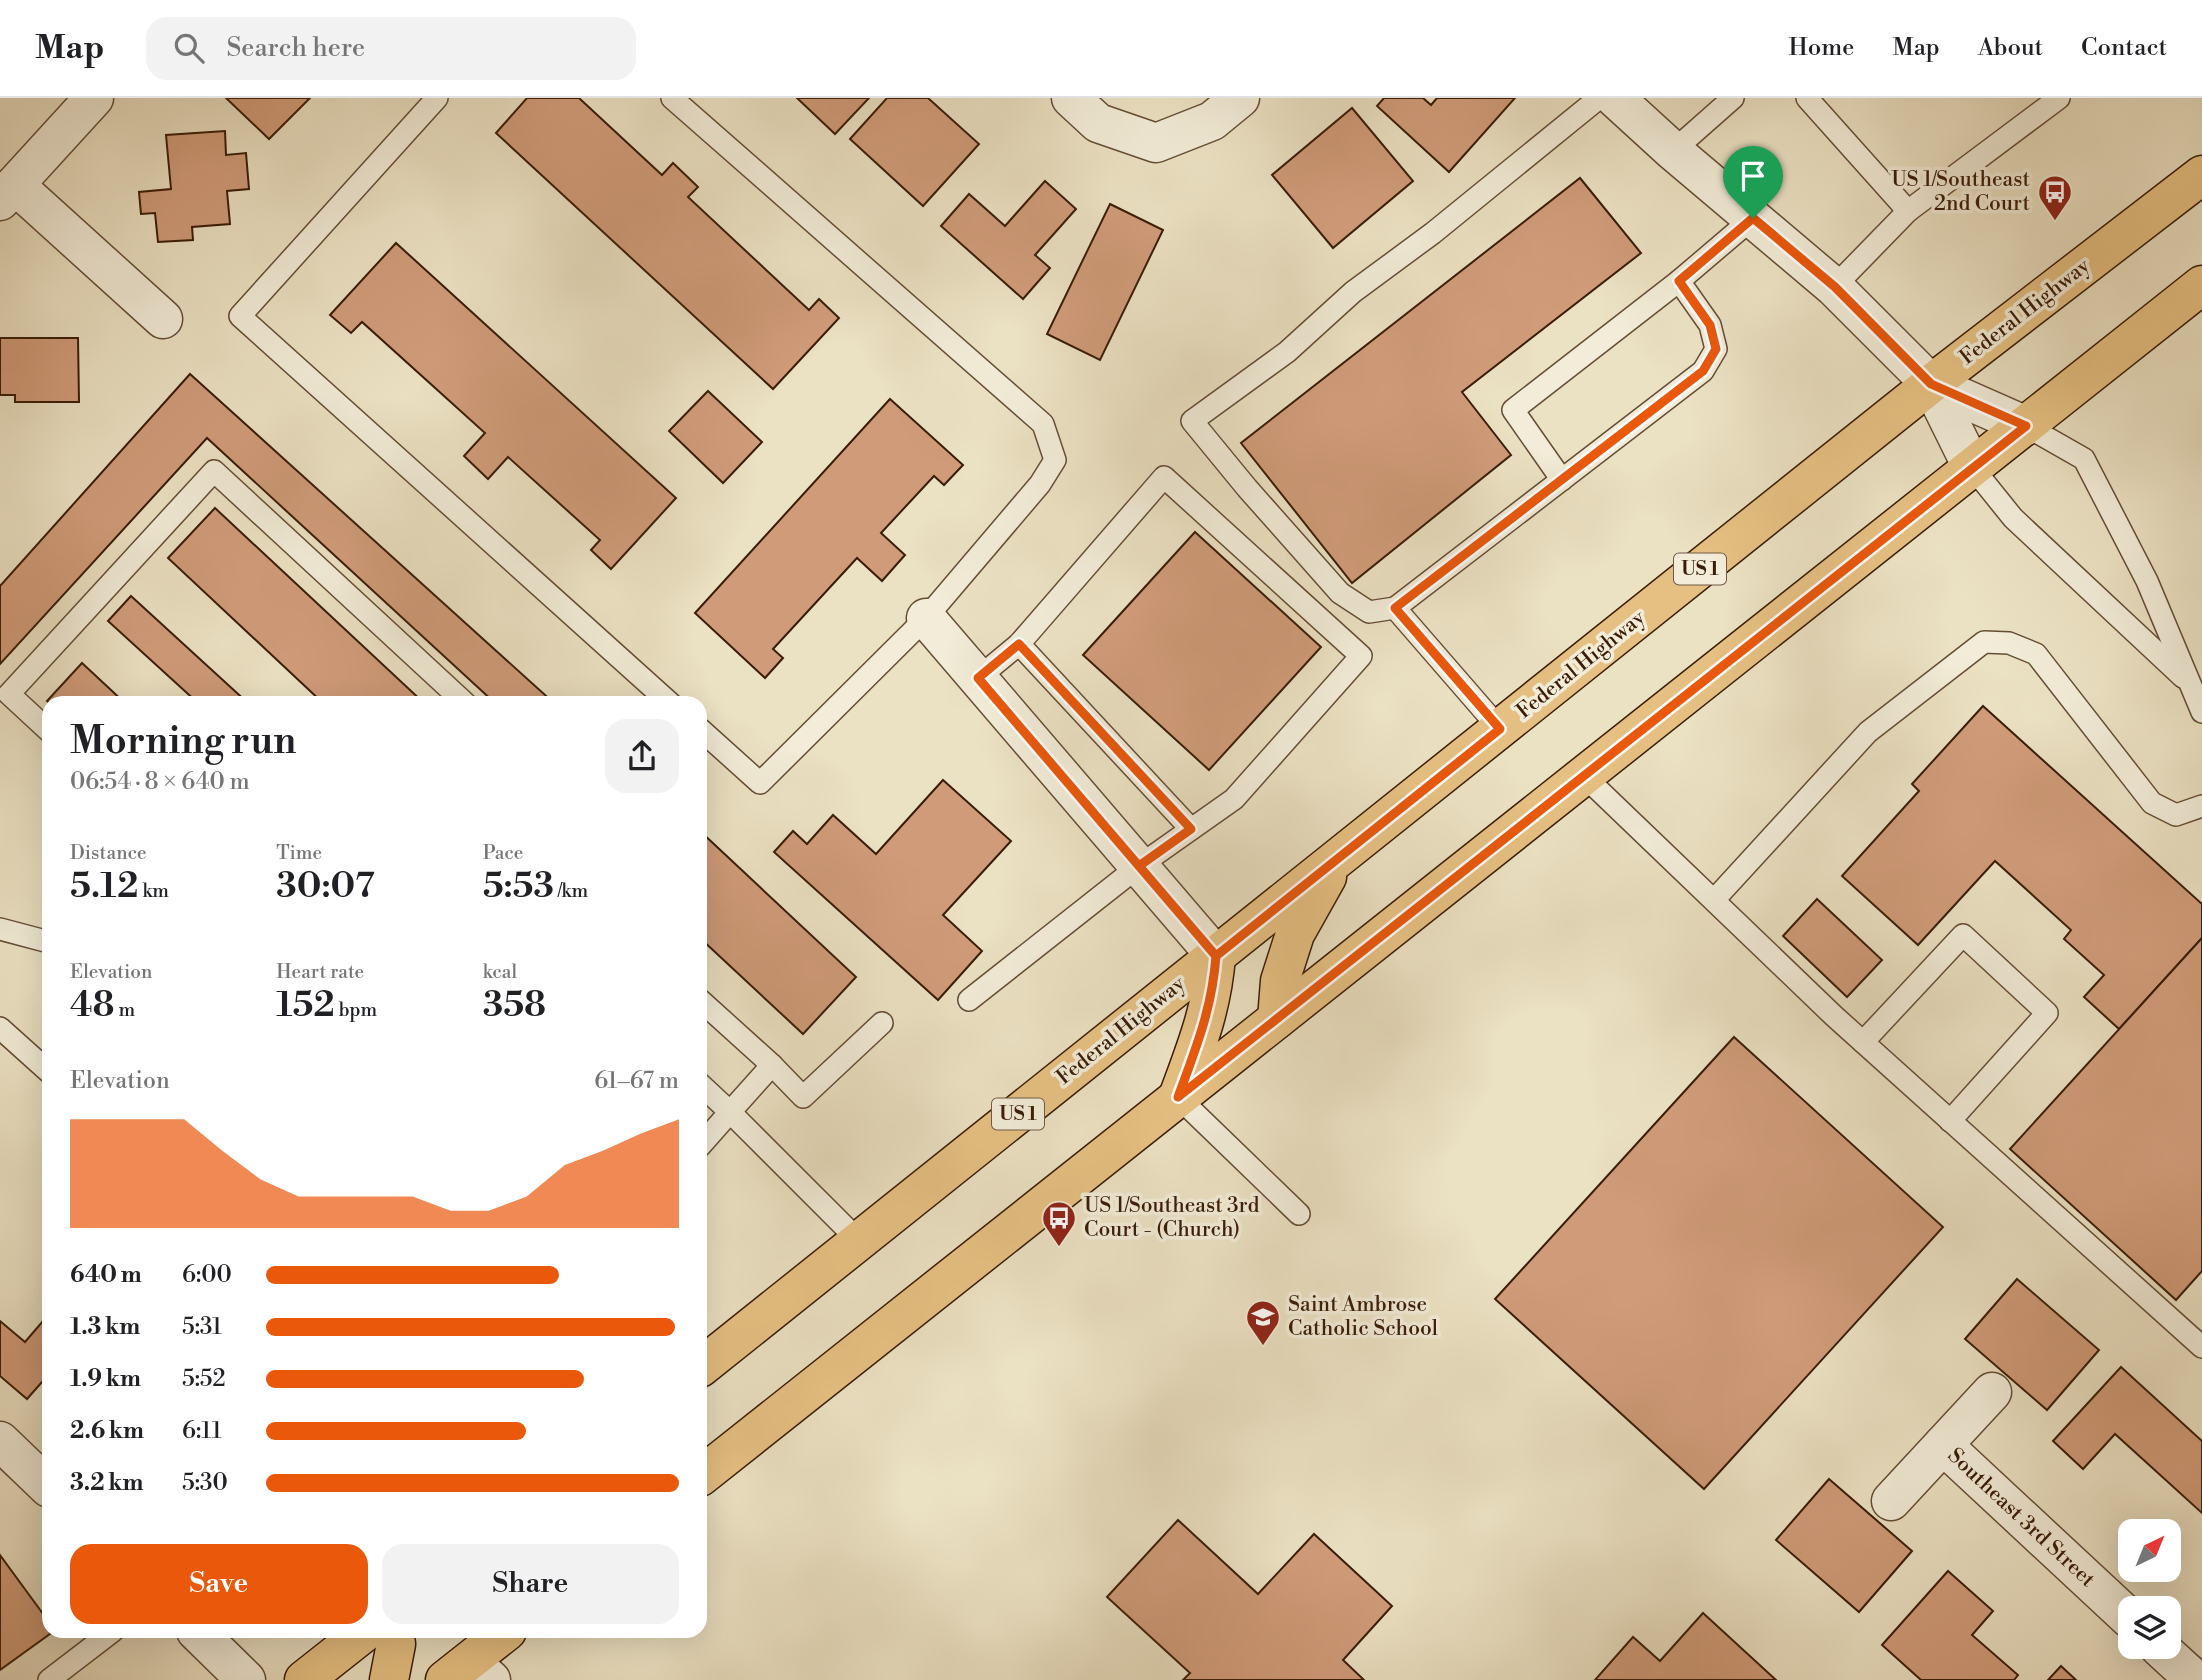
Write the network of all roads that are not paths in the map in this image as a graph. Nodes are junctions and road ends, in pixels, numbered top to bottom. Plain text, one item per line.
1 (94, 98) edge
2 (437, 98) edge
3 (672, 98) edge
4 (1071, 98) edge
5 (1240, 98) edge
6 (1733, 98) edge
7 (1807, 98) edge
8 (2059, 98) edge
9 (1615, 99) edge
10 (1673, 151) junction
11 (2202, 175) edge
12 (7, 193) edge
13 (1908, 211) junction
14 (1753, 218) junction
15 (1679, 281) junction
16 (2202, 285) edge
17 (1835, 287) junction
18 (163, 319) dead end
19 (1931, 384) junction
20 (2026, 426) junction
21 (1972, 467) junction
22 (1562, 480) junction
23 (1395, 608) junction
24 (926, 618) junction
25 (1019, 644) junction
26 (978, 678) junction
27 (2187, 681) junction
28 (457, 696) edge
29 (662, 696) edge
30 (2202, 712) edge
31 (42, 725) edge
32 (1500, 729) junction
33 (707, 735) edge
34 (1584, 776) junction
35 (2202, 806) edge
36 (1191, 829) junction
37 (1336, 859) junction
38 (1139, 866) junction
39 (1714, 900) junction
40 (0, 929) edge
41 (42, 940) edge
42 (1216, 956) junction
43 (968, 1000) dead end
44 (707, 1006) edge
45 (1277, 1019) junction
46 (882, 1023) dead end
47 (0, 1028) edge
48 (1863, 1042) junction
49 (772, 1065) junction
50 (42, 1066) edge
51 (707, 1091) edge
52 (1178, 1097) junction
53 (730, 1112) junction
54 (1950, 1121) junction
55 (707, 1138) edge
56 (1299, 1214) dead end
57 (859, 1241) junction
58 (2202, 1347) edge
59 (707, 1362) edge
60 (1992, 1392) dead end
61 (0, 1441) edge
62 (1943, 1445) junction
63 (707, 1471) edge
64 (42, 1481) edge
65 (1891, 1501) dead end
66 (2118, 1608) edge
67 (104, 1638) edge
68 (202, 1638) edge
69 (357, 1638) edge
70 (395, 1638) edge
71 (499, 1638) edge
72 (2172, 1659) edge
73 (470, 1663) edge
74 (49, 1680) edge
75 (246, 1680) edge
76 (304, 1680) edge
77 (389, 1680) edge
78 (2195, 1680) edge

1 - 12 street
2 - 29 lane
3 - 24 lane
4 - 5 street
6 - 10 lane
7 - 13 lane
8 - 13 lane
9 - 10 street
9 - 23 lane
10 - 14 street
11 - 19 main road, Federal Highway / US 1
12 - 18 street
13 - 17 lane
14 - 15 lane
14 - 17 street
15 - 22 lane
15 - 22 lane
16 - 20 main road
17 - 19 street
19 - 20 street
19 - 21 street
19 - 32 main road, Federal Highway / US 1
20 - 21 main road
20 - 27 lane
21 - 27 lane
21 - 34 main road
22 - 23 lane
23 - 32 lane
24 - 26 street
24 - 33 lane
25 - 26 lane
25 - 36 lane
25 - 36 lane
26 - 38 street
27 - 30 lane
28 - 31 lane
32 - 37 main road, Federal Highway / US 1
34 - 39 lane
34 - 45 main road
35 - 39 lane
36 - 38 lane
37 - 42 main road, Federal Highway / US 1
37 - 45 main road
38 - 42 street
38 - 43 lane
39 - 48 lane
40 - 41 lane
42 - 52 main road
42 - 57 main road, Federal Highway / US 1
44 - 49 lane
45 - 52 main road
46 - 49 lane
47 - 50 lane
48 - 54 lane
48 - 54 lane
49 - 53 lane
51 - 53 lane
52 - 56 lane
52 - 63 main road
53 - 55 lane
53 - 57 lane
54 - 58 lane
57 - 59 main road, Federal Highway / US 1
60 - 62 street
61 - 64 street
62 - 65 street
62 - 66 street, Southeast 3rd Street
67 - 74 lane
68 - 75 street
69 - 76 main road
70 - 77 main road
71 - 73 main road
72 - 78 street

